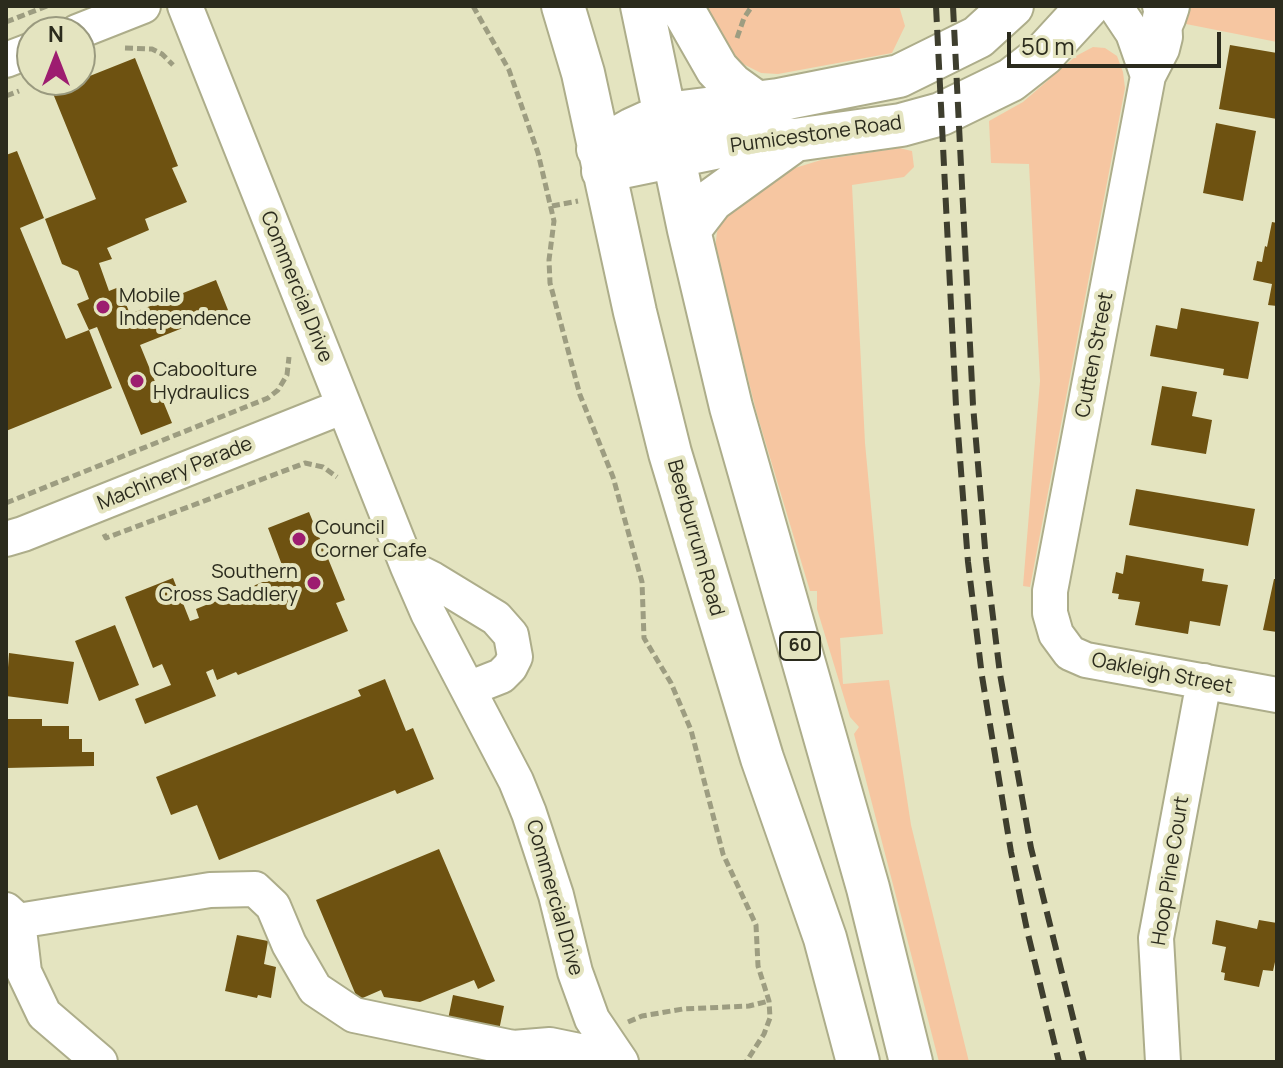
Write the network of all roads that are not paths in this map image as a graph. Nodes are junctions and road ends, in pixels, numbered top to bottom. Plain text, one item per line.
1 (143, 6) edge
2 (185, 6) edge
3 (563, 6) edge
4 (642, 6) edge
5 (681, 6) edge
6 (1012, 6) edge
7 (1088, 6) edge
8 (1115, 6) edge
9 (1164, 10) edge
10 (96, 25) edge
11 (1148, 76) junction
12 (757, 103) junction
13 (666, 114) junction
14 (795, 140) junction
15 (673, 157) junction
16 (596, 173) junction
17 (689, 230) junction
18 (344, 406) junction
19 (6, 539) edge
20 (408, 567) junction
21 (1056, 634) joint
22 (1204, 681) junction
23 (468, 689) junction
24 (1277, 695) edge
25 (12, 916) edge
26 (613, 1052) edge
27 (100, 1062) edge
28 (858, 1062) edge
29 (911, 1062) edge
30 (1163, 1062) edge

1 - 10 street
2 - 18 street, Commercial Drive
3 - 16 main road, Beerburrum Road
4 - 13 main road, 60
5 - 12 main road
6 - 12 main road, Pumicestone Road
7 - 14 main road, Pumicestone Road
8 - 11 street
9 - 11 street, Cutten Street
11 - 21 street, Cutten Street
12 - 13 main road, Pumicestone Road
13 - 15 main road, 60
13 - 16 main road, Pumicestone Road
14 - 15 main road, Pumicestone Road
14 - 17 main road
15 - 16 main road, Pumicestone Road
15 - 17 main road, 60
16 - 28 main road, Beerburrum Road
17 - 29 main road, 60
18 - 19 street, Machinery Parade
18 - 20 street, Commercial Drive
20 - 23 street, Commercial Drive
20 - 23 street
21 - 22 street, Oakleigh Street
22 - 24 street, Oakleigh Street
22 - 30 street, Hoop Pine Court
23 - 26 street, Commercial Drive
25 - 26 street
25 - 27 street

